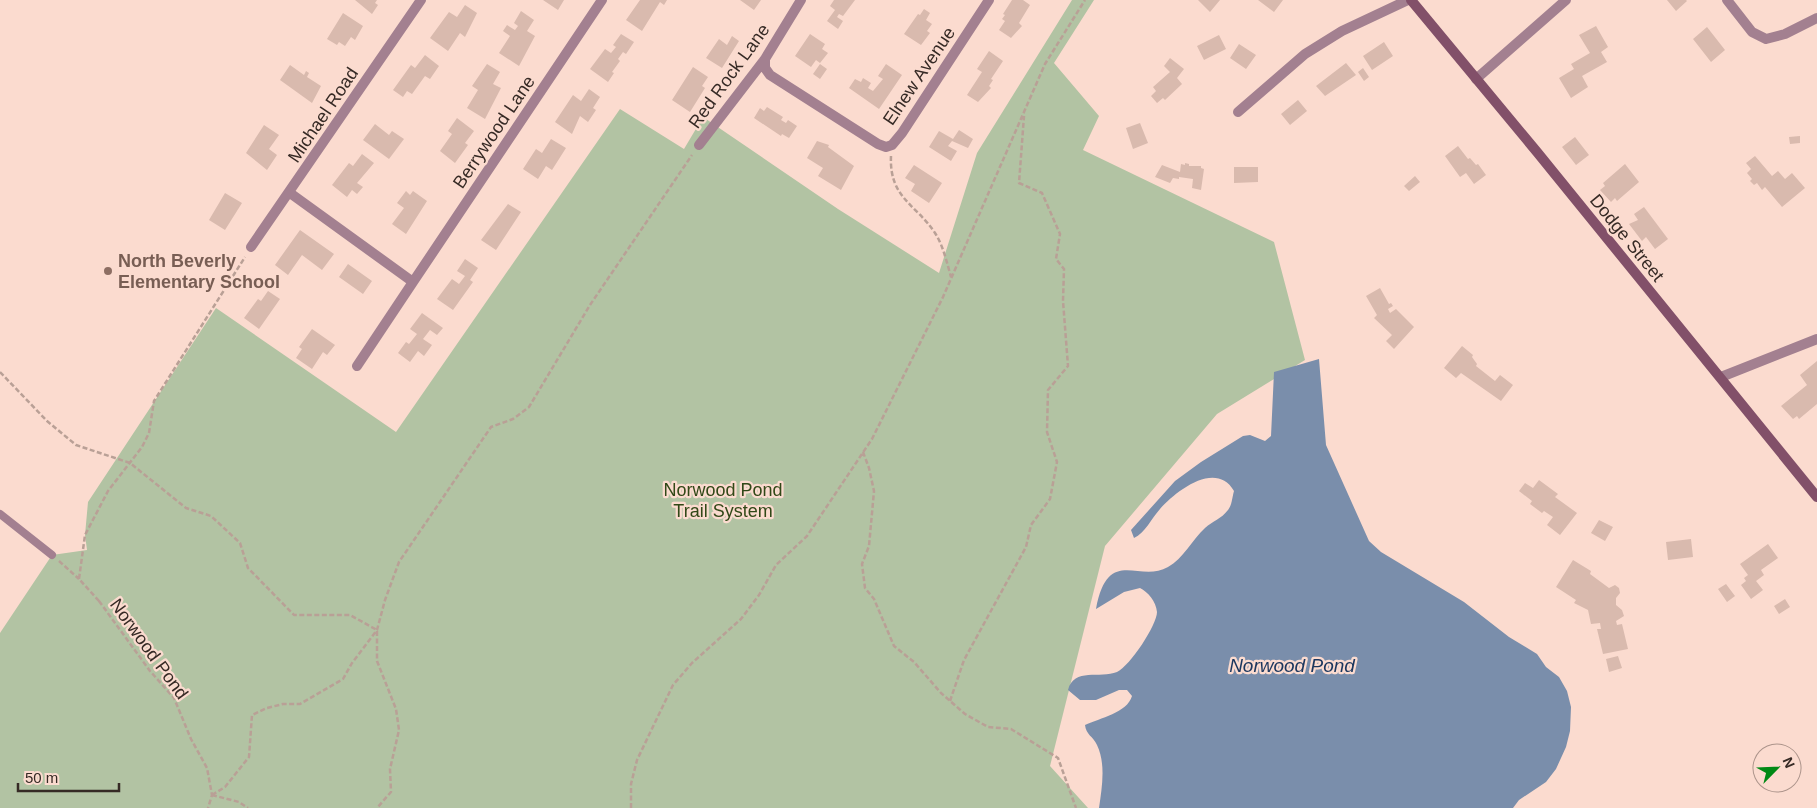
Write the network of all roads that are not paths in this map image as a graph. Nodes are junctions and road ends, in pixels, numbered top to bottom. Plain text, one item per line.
1 (421, 0) edge
2 (602, 0) edge
3 (801, 0) edge
4 (989, 0) edge
5 (1409, 0) edge
6 (1566, 0) edge
7 (1727, 0) edge
8 (1817, 18) edge
9 (765, 59) junction
10 (1476, 79) junction
11 (1238, 112) dead end
12 (699, 145) road end
13 (290, 193) junction
14 (251, 247) road end
15 (413, 282) junction
16 (1817, 339) edge
17 (357, 366) dead end
18 (1721, 377) junction
19 (1817, 498) edge
20 (0, 514) edge
21 (52, 555) road end

1 - 13 street, Michael Road
2 - 15 street, Berrywood Lane
3 - 9 street, Red Rock Lane
4 - 9 street, Elnew Avenue
5 - 10 main road, Dodge Street
5 - 11 street
6 - 10 street
7 - 8 street
9 - 12 street, Red Rock Lane
10 - 18 main road, Dodge Street
13 - 14 street, Michael Road
13 - 15 street
15 - 17 street, Berrywood Lane
16 - 18 street
18 - 19 main road, Dodge Street
20 - 21 lane

